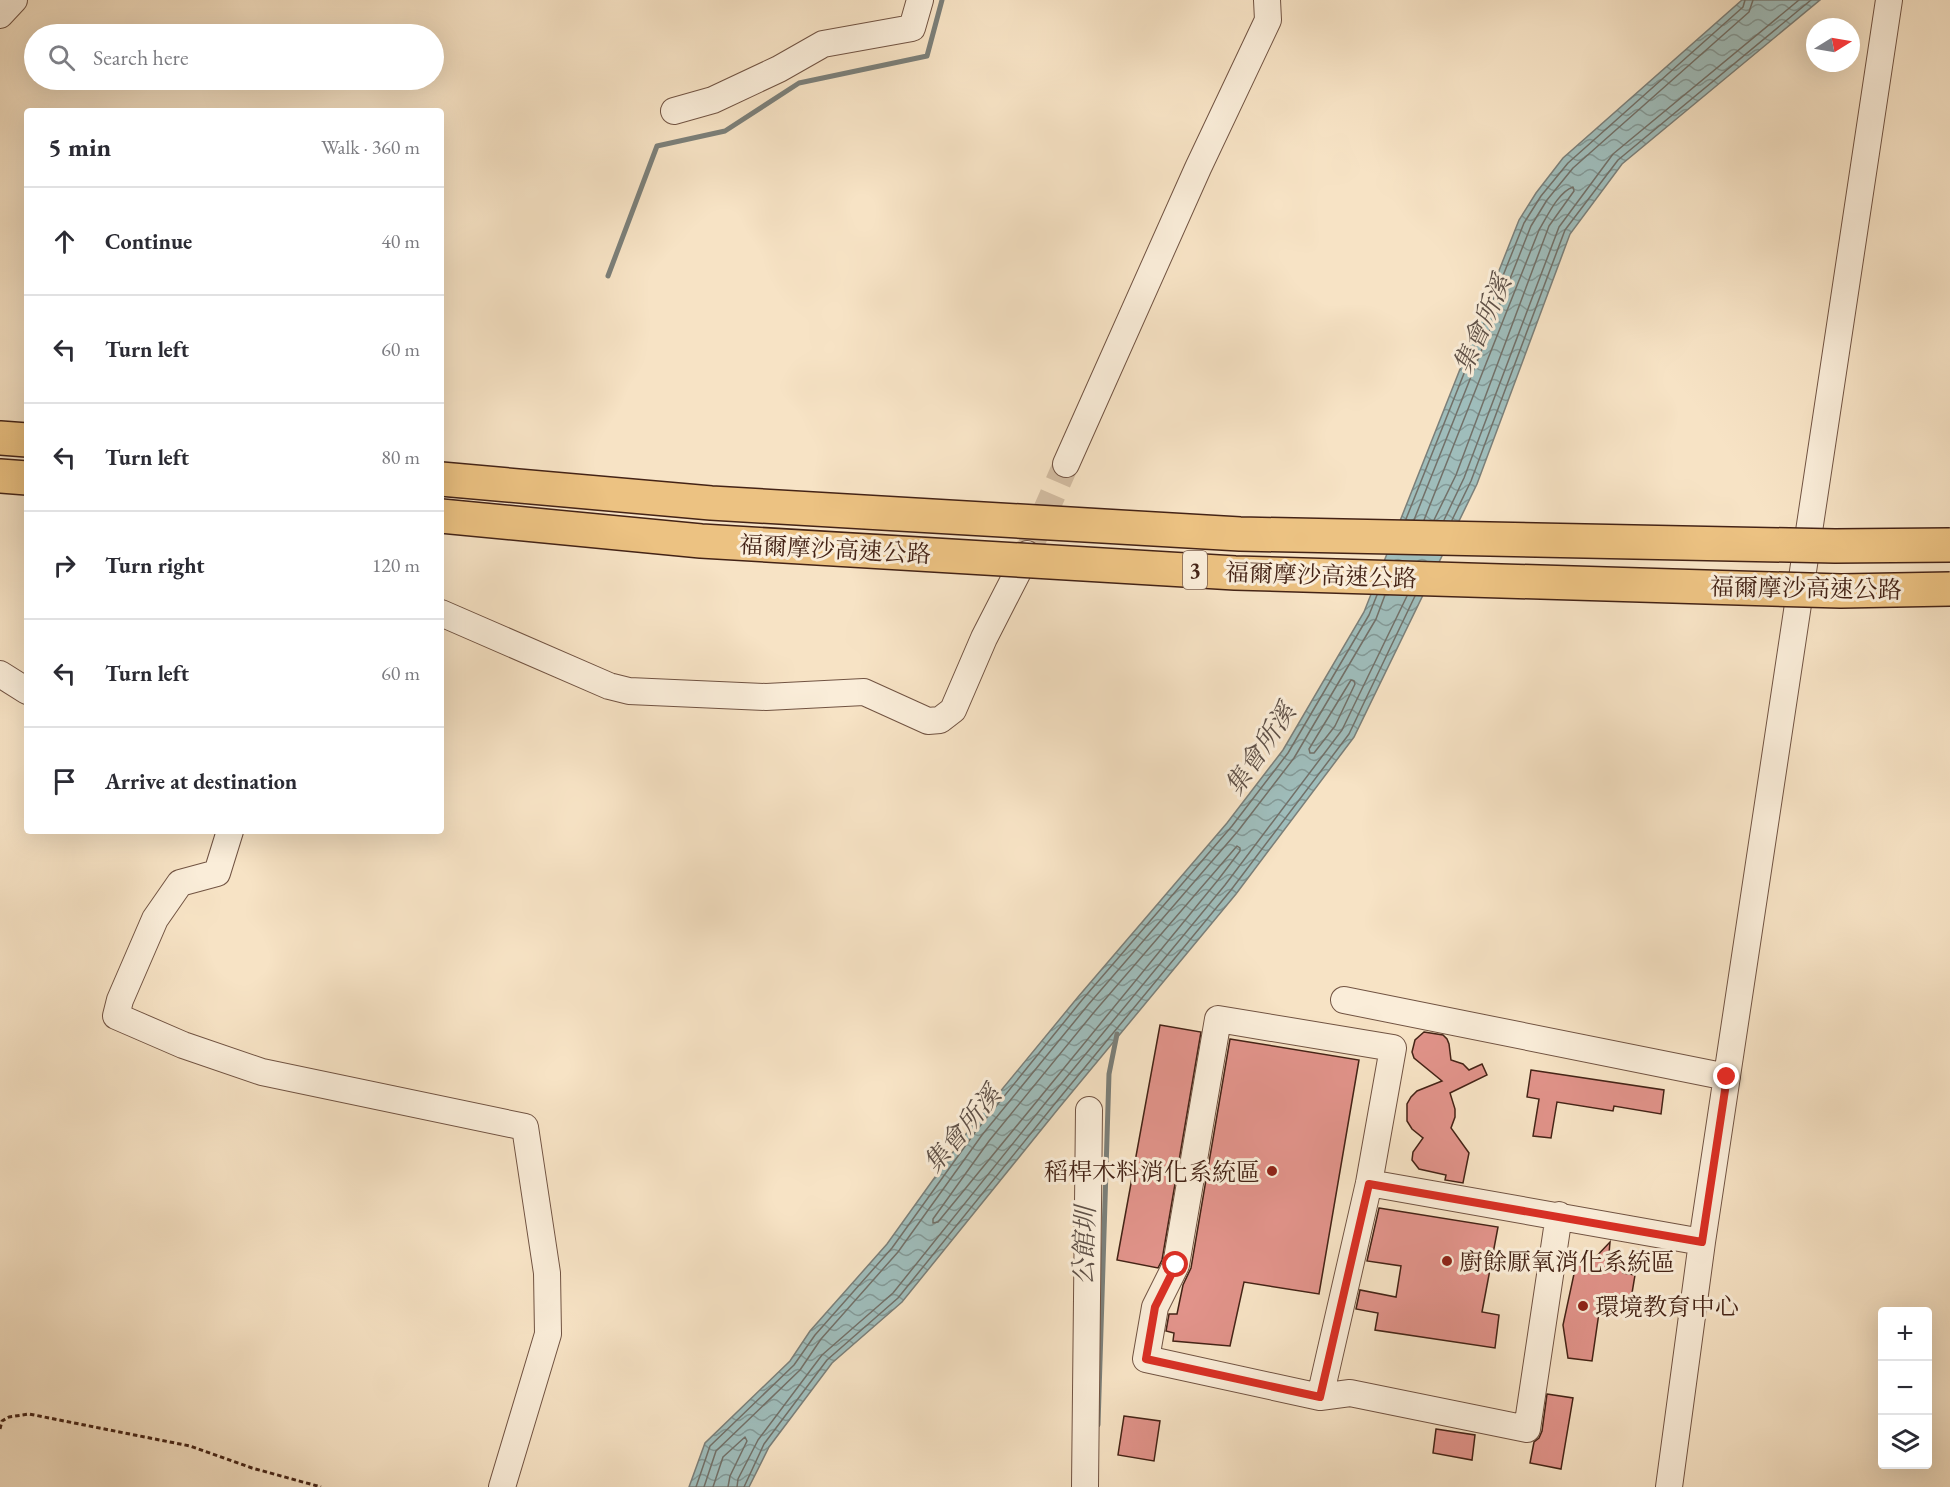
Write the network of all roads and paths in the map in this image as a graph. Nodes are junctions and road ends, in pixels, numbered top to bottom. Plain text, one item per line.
1 (14, 0) edge
2 (920, 0) edge
3 (1267, 0) edge
4 (1888, 0) edge
5 (0, 15) edge
6 (674, 111) dead end
7 (0, 438) edge
8 (24, 441) edge
9 (1066, 464) tunnel mouth
10 (0, 476) edge
11 (24, 478) edge
12 (444, 478) edge
13 (444, 516) edge
14 (1950, 544) edge
15 (1027, 554) tunnel mouth
16 (1950, 589) edge
17 (444, 614) edge
18 (0, 674) edge
19 (24, 689) edge
20 (229, 834) edge
21 (1344, 1000) dead end
22 (1727, 1077) junction
23 (1089, 1110) dead end
24 (1369, 1184) junction
25 (1559, 1215) junction
26 (1702, 1242) junction
27 (1320, 1397) junction
28 (0, 1429) edge
29 (321, 1487) edge
30 (502, 1487) edge
31 (1085, 1487) edge
32 (1669, 1487) edge

1 - 5 street
2 - 6 street
3 - 9 street
4 - 22 street
7 - 8 highway
10 - 11 highway
12 - 14 highway, 福爾摩沙高速公路 / 3, bridge
13 - 16 highway, 福爾摩沙高速公路 / 3, bridge
15 - 17 street
18 - 19 street
20 - 30 street
21 - 22 street
22 - 26 street
23 - 31 street
24 - 25 street
24 - 27 street
24 - 27 street
25 - 26 street
25 - 27 street
26 - 32 street
28 - 29 path

